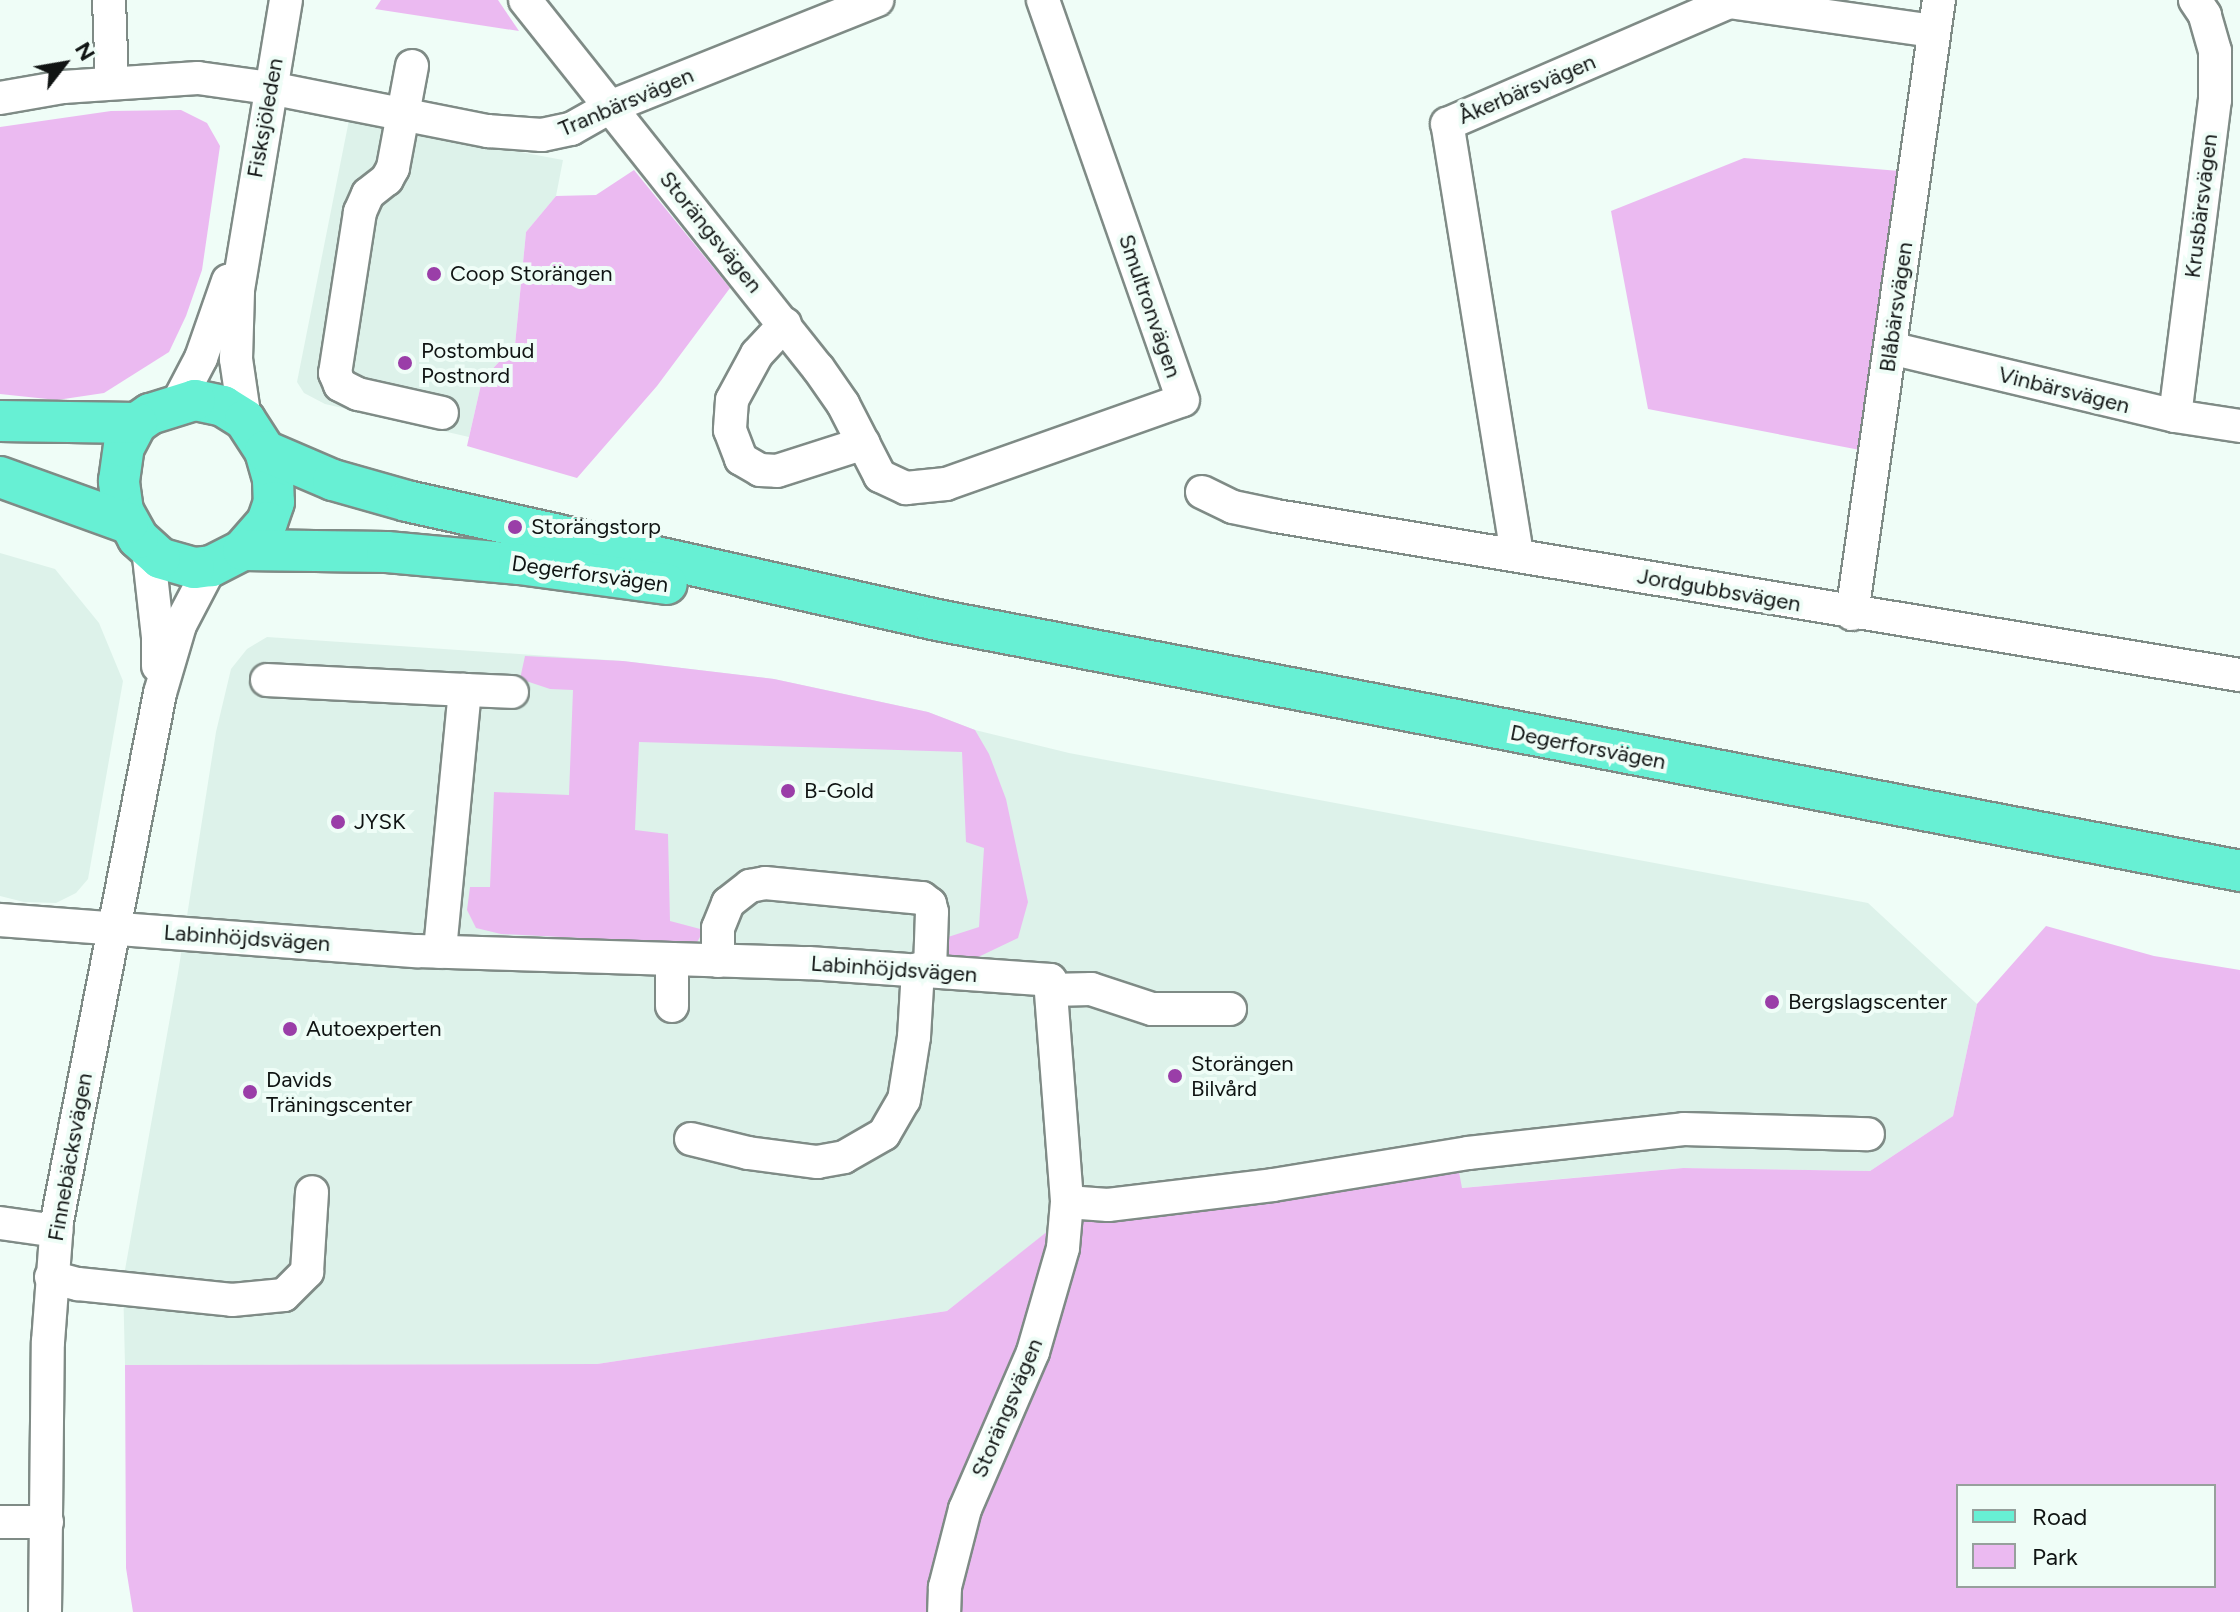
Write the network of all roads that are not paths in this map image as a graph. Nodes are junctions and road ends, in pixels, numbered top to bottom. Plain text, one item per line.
1 (109, 0) edge
2 (286, 0) edge
3 (525, 0) edge
4 (877, 0) edge
5 (1043, 0) edge
6 (2195, 0) edge
7 (1729, 1) edge
8 (1937, 15) edge
9 (412, 66) dead end
10 (112, 82) junction
11 (270, 88) junction
12 (0, 98) edge
13 (610, 107) junction
14 (404, 114) junction
15 (244, 237) junction
16 (785, 324) junction
17 (1890, 348) junction
18 (177, 404) junction
19 (442, 413) dead end
20 (2175, 416) junction
21 (0, 421) edge
22 (137, 423) junction
23 (2240, 426) edge
24 (255, 435) junction
25 (864, 443) junction
26 (880, 476) joint
27 (0, 477) edge
28 (1202, 492) dead end
29 (138, 535) junction
30 (1517, 554) junction
31 (227, 558) junction
32 (1852, 614) junction
33 (937, 620) junction
34 (2240, 675) edge
35 (267, 680) dead end
36 (465, 690) junction
37 (512, 692) dead end
38 (157, 709) junction
39 (2240, 871) edge
40 (0, 920) edge
41 (112, 928) junction
42 (440, 952) junction
43 (672, 959) junction
44 (718, 961) junction
45 (924, 970) junction
46 (1051, 990) junction
47 (672, 1006) dead end
48 (1230, 1009) dead end
49 (1868, 1134) dead end
50 (691, 1139) dead end
51 (312, 1192) dead end
52 (1067, 1202) junction
53 (1, 1229) edge
54 (56, 1231) junction
55 (51, 1277) junction
56 (0, 1522) edge
57 (47, 1522) junction
58 (45, 1612) edge
59 (944, 1612) edge

1 - 10 street
2 - 11 street, Fisksjöleden
3 - 13 street, Storängsvägen
4 - 13 street, Tranbärsvägen
5 - 26 street, Smultronvägen
6 - 20 street, Krusbärsvägen
7 - 8 street, Åkerbärsvägen
7 - 30 street, Åkerbärsvägen
8 - 17 street, Blåbärsvägen
9 - 14 street
10 - 11 street, Tranbärsvägen
10 - 12 street, Tranbärsvägen
11 - 14 street, Tranbärsvägen
11 - 15 street, Fisksjöleden
13 - 14 street, Tranbärsvägen
13 - 16 street, Storängsvägen
14 - 19 street
15 - 18 street, Fisksjöleden
15 - 24 street, Fisksjöleden
16 - 25 street, Storängsvägen
16 - 25 street
17 - 20 street, Vinbärsvägen
17 - 32 street, Blåbärsvägen
18 - 22 main road
18 - 24 main road
20 - 23 street, Vinbärsvägen
21 - 22 main road
22 - 29 main road
24 - 31 main road
24 - 33 main road, Degerforsvägen
25 - 26 street, Storängsvägen
27 - 29 main road
28 - 30 street, Jordgubbsvägen
29 - 31 main road
29 - 38 street, Finnebäcksvägen
30 - 32 street, Jordgubbsvägen
31 - 33 main road, Degerforsvägen
31 - 38 street, Finnebäcksvägen
32 - 34 street, Jordgubbsvägen
33 - 39 main road, Degerforsvägen
35 - 36 street
36 - 37 street
36 - 42 street
38 - 41 street, Finnebäcksvägen
40 - 41 street, Labinhöjdsvägen
41 - 42 street, Labinhöjdsvägen
41 - 54 street, Finnebäcksvägen
42 - 43 street, Labinhöjdsvägen
43 - 44 street, Labinhöjdsvägen
43 - 47 street
44 - 45 street, Labinhöjdsvägen
44 - 45 street
45 - 46 street, Labinhöjdsvägen
45 - 50 street
46 - 48 street
46 - 52 street
49 - 52 street
51 - 55 street
52 - 59 street, Storängsvägen
53 - 54 street
54 - 55 street, Finnebäcksvägen
55 - 57 street, Finnebäcksvägen
56 - 57 street
57 - 58 street, Finnebäcksvägen

